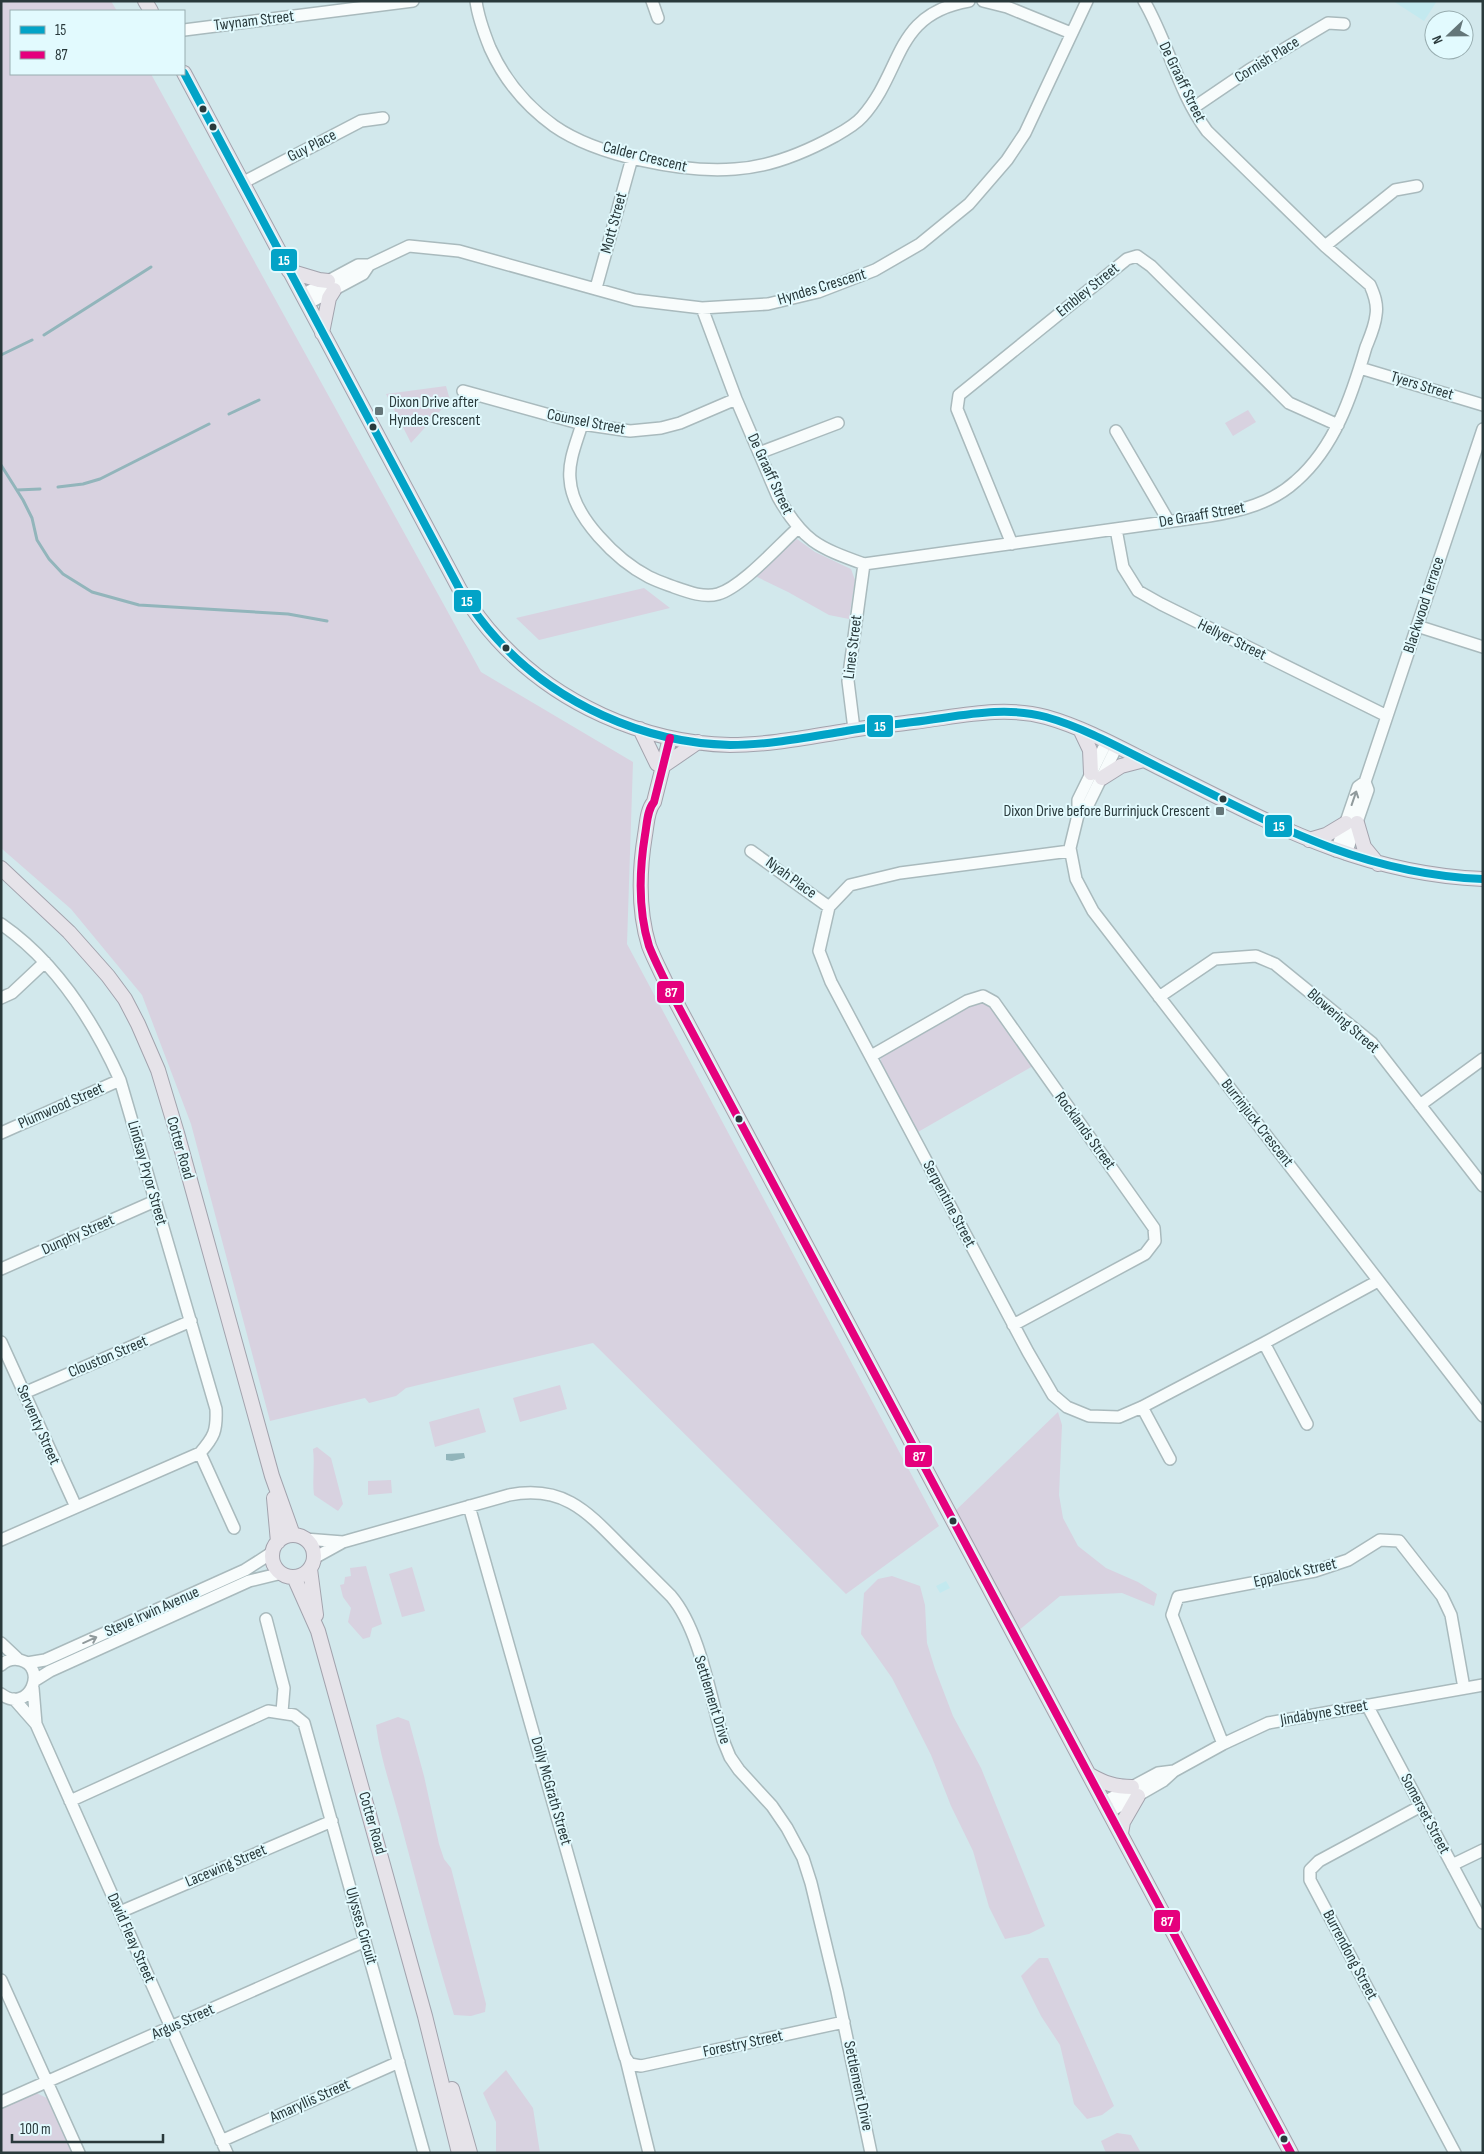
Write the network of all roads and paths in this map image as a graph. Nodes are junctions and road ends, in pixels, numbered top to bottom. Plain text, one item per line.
1 (413, 1) edge
2 (476, 1) edge
3 (652, 1) edge
4 (969, 1) edge
5 (983, 1) edge
6 (1087, 1) edge
7 (1144, 1) edge
8 (658, 18) dead end
9 (1344, 24) dead end
10 (185, 30) edge
11 (1071, 33) junction
12 (185, 75) edge
13 (1193, 108) junction
14 (383, 118) dead end
15 (632, 158) junction
16 (242, 183) junction
17 (1417, 186) dead end
18 (1325, 246) junction
19 (289, 271) junction
20 (331, 285) junction
21 (596, 288) junction
22 (305, 300) junction
23 (702, 308) junction
24 (322, 333) junction
25 (1360, 368) junction
26 (463, 391) dead end
27 (736, 399) junction
28 (1483, 405) edge
29 (838, 423) dead end
30 (582, 424) junction
31 (1338, 425) junction
32 (1483, 429) edge
33 (1116, 431) dead end
34 (759, 453) junction
35 (1169, 522) junction
36 (797, 528) junction
37 (1116, 529) junction
38 (1012, 544) junction
39 (864, 564) junction
40 (1417, 626) junction
41 (1483, 647) edge
42 (1387, 716) junction
43 (640, 729) junction
44 (854, 729) junction
45 (1080, 729) junction
46 (666, 737) junction
47 (698, 742) junction
48 (1112, 744) junction
49 (1144, 760) junction
50 (660, 765) junction
51 (1096, 776) junction
52 (1351, 823) junction
53 (1309, 840) junction
54 (751, 851) dead end
55 (1070, 851) junction
56 (1341, 853) junction
57 (1378, 864) junction
58 (1, 868) edge
59 (1483, 879) edge
60 (829, 907) junction
61 (1, 924) edge
62 (44, 962) junction
63 (1159, 997) junction
64 (1, 998) edge
65 (871, 1056) junction
66 (1483, 1059) edge
67 (120, 1080) junction
68 (1420, 1105) junction
69 (1, 1133) edge
70 (1483, 1186) edge
71 (156, 1200) junction
72 (1, 1269) edge
73 (1378, 1281) junction
74 (191, 1322) junction
75 (1013, 1325) junction
76 (1, 1342) edge
77 (1264, 1343) junction
78 (24, 1393) junction
79 (1142, 1408) junction
80 (1482, 1413) edge
81 (1307, 1424) dead end
82 (200, 1453) junction
83 (1170, 1459) dead end
84 (272, 1476) junction
85 (470, 1506) junction
86 (76, 1507) junction
87 (234, 1528) dead end
88 (299, 1537) junction
89 (1, 1540) edge
90 (343, 1542) junction
91 (276, 1547) junction
92 (312, 1564) junction
93 (288, 1575) junction
94 (266, 1619) dead end
95 (318, 1631) junction
96 (1, 1643) edge
97 (22, 1661) junction
98 (1, 1665) edge
99 (34, 1684) junction
100 (1483, 1685) edge
101 (1464, 1688) junction
102 (1, 1694) edge
103 (14, 1699) junction
104 (1367, 1705) junction
105 (282, 1712) junction
106 (36, 1724) junction
107 (1222, 1744) junction
108 (1089, 1774) junction
109 (1135, 1792) junction
110 (70, 1801) junction
111 (1421, 1806) junction
112 (1107, 1807) junction
113 (332, 1821) junction
114 (1121, 1834) junction
115 (1483, 1850) edge
116 (1452, 1866) junction
117 (120, 1912) junction
118 (1483, 1923) edge
119 (365, 1942) junction
120 (1, 1980) edge
121 (426, 2016) junction
122 (844, 2022) junction
123 (171, 2027) junction
124 (625, 2057) junction
125 (399, 2062) junction
126 (47, 2082) junction
127 (1, 2102) edge
128 (221, 2141) junction
129 (78, 2153) edge
130 (227, 2153) edge
131 (424, 2153) edge
132 (459, 2153) edge
133 (470, 2153) edge
134 (649, 2153) edge
135 (871, 2153) edge
136 (1291, 2153) edge
137 (1455, 2153) edge

1 - 10 street, Twynam Street
2 - 15 street, Calder Crescent
3 - 8 street
4 - 15 street, Calder Crescent
5 - 11 street
6 - 11 street, Hyndes Crescent
7 - 13 street, De Graaff Street
9 - 13 street, Cornish Place
11 - 23 street, Hyndes Crescent
12 - 16 main road
13 - 18 street, De Graaff Street
14 - 16 street, Guy Place
15 - 21 street, Mott Street
16 - 19 main road
17 - 18 street
18 - 25 street, De Graaff Street
19 - 20 main road
19 - 22 main road
20 - 21 street, Hyndes Crescent
20 - 22 street, Hyndes Crescent
20 - 24 main road
21 - 23 street, Hyndes Crescent
22 - 24 main road
23 - 27 street, De Graaff Street
24 - 43 main road
25 - 28 street, Tyers Street
25 - 31 street, De Graaff Street
26 - 30 street, Counsel Street
27 - 30 street, Counsel Street
27 - 34 street, De Graaff Street
29 - 34 street
30 - 36 street
31 - 35 street, De Graaff Street
31 - 38 street, Embley Street
32 - 40 street, Blackwood Terrace
33 - 35 street
34 - 36 street, De Graaff Street
35 - 37 street, De Graaff Street
36 - 39 street, De Graaff Street
37 - 38 street, De Graaff Street
37 - 42 street, Hellyer Street
38 - 39 street, De Graaff Street
39 - 44 street, Lines Street
40 - 41 street
40 - 42 street, Blackwood Terrace
42 - 52 street, Blackwood Terrace
43 - 46 main road
43 - 50 main road
44 - 45 main road
44 - 47 main road
45 - 48 main road
45 - 51 main road
46 - 47 main road
46 - 50 main road
47 - 50 main road
48 - 49 main road
48 - 51 street, Burrinjuck Crescent
49 - 51 main road
49 - 53 main road
50 - 108 main road
51 - 55 street, Burrinjuck Crescent
52 - 53 main road
52 - 56 street, Blackwood Terrace
52 - 57 main road
53 - 56 main road
54 - 60 street, Nyah Place
55 - 60 street
55 - 63 street, Burrinjuck Crescent
56 - 57 main road
57 - 59 main road
58 - 84 main road, Cotter Road
60 - 65 street, Serpentine Street
61 - 62 street, Lindsay Pryor Street
62 - 64 street
62 - 67 street, Lindsay Pryor Street
63 - 68 street, Blowering Street
63 - 73 street, Burrinjuck Crescent
65 - 75 street, Serpentine Street
65 - 75 street, Rocklands Street
66 - 68 street
67 - 69 street, Plumwood Street
67 - 71 street, Lindsay Pryor Street
68 - 70 street, Blowering Street
71 - 72 street, Dunphy Street
71 - 74 street, Lindsay Pryor Street
73 - 77 street, Serpentine Street
73 - 80 street, Burrinjuck Crescent
74 - 78 street, Clouston Street
74 - 82 street, Lindsay Pryor Street
75 - 79 street, Serpentine Street
76 - 78 street, Serventy Street
77 - 79 street, Serpentine Street
77 - 81 street
78 - 86 street, Serventy Street
79 - 83 street
82 - 86 street
82 - 87 street
84 - 88 main road, Cotter Road
84 - 91 main road, Cotter Road
85 - 90 street, Settlement Drive
85 - 122 street, Settlement Drive
85 - 124 street, Dolly McGrath Street
86 - 89 street
88 - 90 street, Settlement Drive
88 - 91 main road
88 - 92 main road
90 - 92 street, Settlement Drive
91 - 93 main road
97 -> 91 street, Steve Irwin Avenue
92 - 93 main road
92 - 95 main road, Cotter Road
93 - 95 main road, Cotter Road
93 - 99 street, Steve Irwin Avenue
94 - 105 street
95 - 121 main road, Cotter Road
96 - 97 street
97 - 98 street, Steve Irwin Avenue
97 - 99 street, David Fleay Street
99 - 103 street, Steve Irwin Avenue
99 - 106 street, David Fleay Street
100 - 101 street, Jindabyne Street
101 - 104 street, Jindabyne Street
101 - 107 street, Eppalock Street
102 - 103 street
103 - 106 street, David Fleay Street
104 - 107 street, Jindabyne Street
104 - 111 street, Somerset Street
105 - 110 street
105 - 113 street, Ulysses Circuit
106 - 110 street, David Fleay Street
107 - 109 street, Jindabyne Street
108 - 109 main road
108 - 112 main road
109 - 112 street, Jindabyne Street
109 - 114 main road
110 - 117 street, David Fleay Street
111 - 116 street, Somerset Street
111 - 137 street, Burrendong Street
112 - 114 main road
113 - 117 street, Lacewing Street
113 - 119 street, Ulysses Circuit
114 - 136 main road
115 - 116 street
116 - 118 street, Somerset Street
117 - 123 street, David Fleay Street
119 - 123 street, Argus Street
119 - 125 street, Ulysses Circuit
120 - 126 street
121 - 132 main road, Cotter Road
121 - 133 main road, Cotter Road
122 - 124 street, Forestry Street
122 - 135 street, Settlement Drive
123 - 126 street, Argus Street
123 - 128 street, David Fleay Street
124 - 134 street, Dolly McGrath Street
125 - 128 street, Amaryllis Street
125 - 131 street, Ulysses Circuit
126 - 127 street, Argus Street
126 - 129 street
128 - 130 street, David Fleay Street

